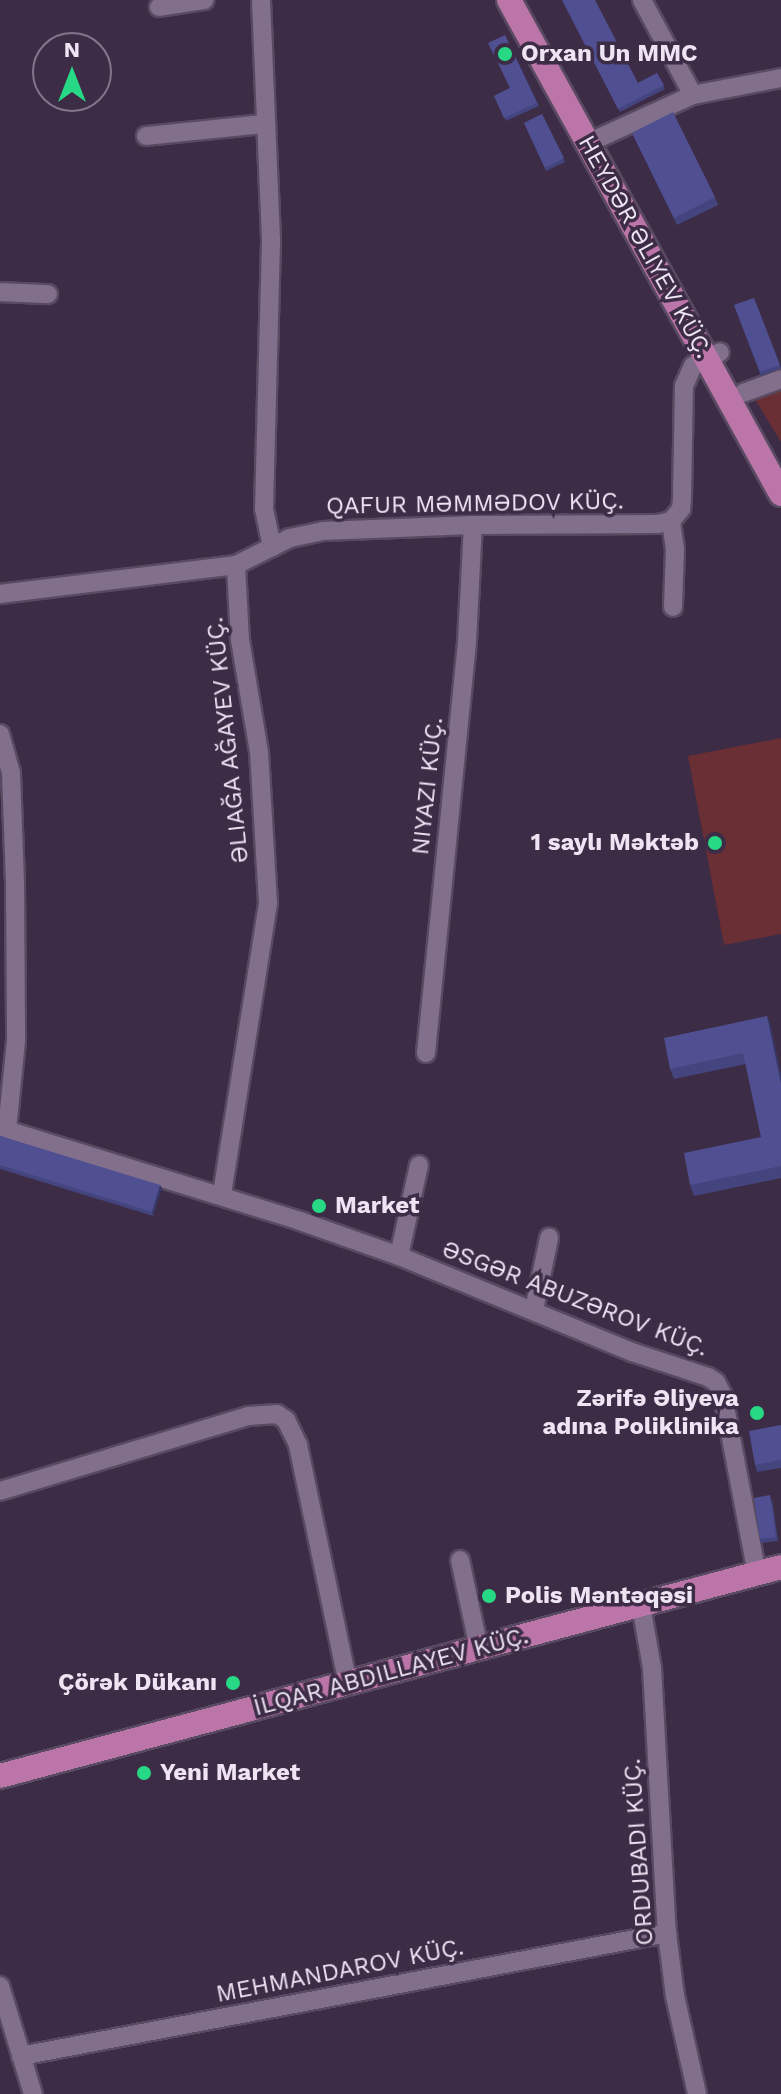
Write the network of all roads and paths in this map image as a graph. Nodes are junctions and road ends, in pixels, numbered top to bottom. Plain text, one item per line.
1 (204, 0) edge
2 (261, 0) edge
3 (509, 0) edge
4 (526, 0) edge
5 (642, 0) edge
6 (159, 7) dead end
7 (781, 78) edge
8 (693, 95) junction
9 (264, 124) junction
10 (146, 136) dead end
11 (594, 140) junction
12 (0, 292) edge
13 (48, 294) dead end
14 (714, 355) junction
15 (781, 379) edge
16 (743, 393) junction
17 (781, 464) edge
18 (781, 494) edge
19 (671, 521) junction
20 (473, 525) junction
21 (272, 547) junction
22 (236, 565) junction
23 (0, 594) edge
24 (673, 607) dead end
25 (0, 734) edge
26 (426, 1053) dead end
27 (4, 1129) edge
28 (419, 1165) dead end
29 (222, 1194) junction
30 (549, 1238) dead end
31 (399, 1256) junction
32 (534, 1310) junction
33 (0, 1491) edge
34 (460, 1560) dead end
35 (781, 1567) edge
36 (757, 1574) junction
37 (641, 1605) junction
38 (479, 1649) junction
39 (348, 1684) junction
40 (0, 1776) edge
41 (667, 1933) junction
42 (0, 1986) edge
43 (8, 2039) edge
44 (21, 2056) junction
45 (33, 2094) edge
46 (697, 2094) edge

1 - 6 street
2 - 9 street
3 - 11 main road, HEYDƏR ƏLIYEV KÜÇ.
4 - 11 main road, HEYDƏR ƏLIYEV KÜÇ.
5 - 8 street
7 - 8 street
8 - 11 street
9 - 10 street
9 - 21 street
11 - 14 main road, HEYDƏR ƏLIYEV KÜÇ.
12 - 13 street
14 - 16 main road, HEYDƏR ƏLIYEV KÜÇ.
14 - 18 main road, HEYDƏR ƏLIYEV KÜÇ.
14 - 19 street
15 - 16 street
16 - 17 main road, HEYDƏR ƏLIYEV KÜÇ.
19 - 20 street, QAFUR MƏMMƏDOV KÜÇ.
19 - 24 street
20 - 21 street, QAFUR MƏMMƏDOV KÜÇ.
20 - 26 street, NIYAZI KÜÇ.
21 - 22 street, QAFUR MƏMMƏDOV KÜÇ.
22 - 23 street, QAFUR MƏMMƏDOV KÜÇ.
22 - 29 street, ƏLIAĞA AĞAYEV KÜÇ.
25 - 27 street
27 - 29 street, ƏSGƏR ABUZƏROV KÜÇ.
28 - 31 street
29 - 31 street, ƏSGƏR ABUZƏROV KÜÇ.
30 - 32 street
31 - 32 street, ƏSGƏR ABUZƏROV KÜÇ.
32 - 36 street, ƏSGƏR ABUZƏROV KÜÇ.
33 - 39 street
34 - 38 street
35 - 36 main road, İLQAR ABDILLAYEV KÜÇ.
36 - 37 main road, İLQAR ABDILLAYEV KÜÇ.
37 - 38 main road, İLQAR ABDILLAYEV KÜÇ.
37 - 41 street, ORDUBADI KÜÇ.
38 - 39 main road, İLQAR ABDILLAYEV KÜÇ.
39 - 40 main road, İLQAR ABDILLAYEV KÜÇ.
41 - 44 street, MEHMANDAROV KÜÇ.
41 - 46 street, ORDUBADI KÜÇ.
42 - 43 street
43 - 44 street
44 - 45 street

